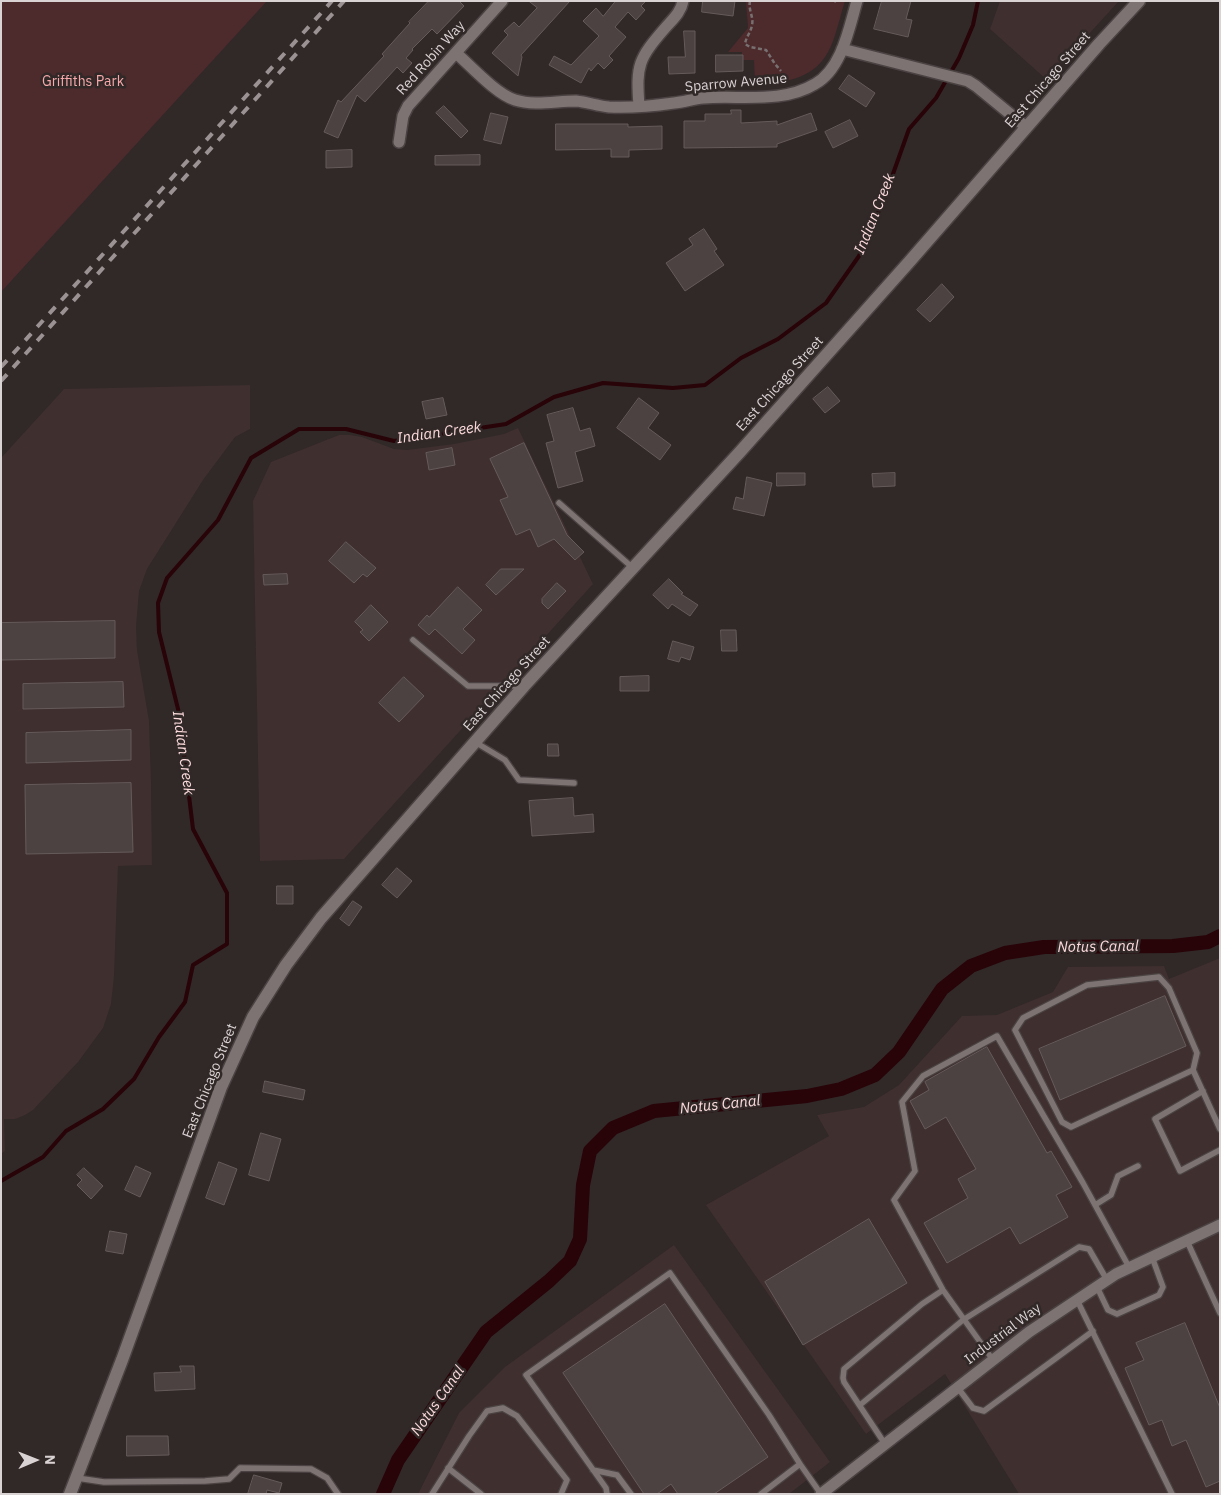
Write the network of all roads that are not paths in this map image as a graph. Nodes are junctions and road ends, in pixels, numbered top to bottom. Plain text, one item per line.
1 (502, 1) edge
2 (683, 1) edge
3 (857, 1) edge
4 (1140, 1) edge
5 (842, 49) junction
6 (456, 53) junction
7 (639, 106) junction
8 (1026, 127) junction
9 (399, 142) dead end
10 (560, 503) dead end
11 (633, 568) junction
12 (414, 640) dead end
13 (524, 686) junction
14 (475, 742) junction
15 (574, 783) dead end
16 (1193, 1070) junction
17 (1203, 1092) junction
18 (1220, 1128) edge
19 (1220, 1150) edge
20 (1138, 1166) dead end
21 (1095, 1205) junction
22 (1220, 1226) edge
23 (1187, 1241) junction
24 (1152, 1257) junction
25 (1129, 1267) junction
26 (1102, 1283) junction
27 (943, 1290) junction
28 (1077, 1300) junction
29 (1220, 1313) edge
30 (963, 1320) junction
31 (1093, 1331) junction
32 (993, 1360) junction
33 (958, 1388) junction
34 (860, 1405) junction
35 (885, 1444) junction
36 (800, 1464) junction
37 (448, 1468) junction
38 (593, 1470) junction
39 (77, 1478) junction
40 (70, 1494) edge
41 (338, 1494) edge
42 (432, 1494) edge
43 (481, 1494) edge
44 (561, 1494) edge
45 (607, 1494) edge
46 (630, 1494) edge
47 (761, 1494) edge
48 (821, 1494) edge
49 (1172, 1494) edge

1 - 6 street, Red Robin Way
2 - 7 street
3 - 5 street, Sparrow Avenue
4 - 8 street, East Chicago Street
5 - 7 street, Sparrow Avenue
5 - 8 street
6 - 7 street, Sparrow Avenue
6 - 9 street, Red Robin Way
8 - 11 street, East Chicago Street
10 - 11 lane
11 - 13 street, East Chicago Street
12 - 13 lane
13 - 14 street, East Chicago Street
14 - 15 lane
14 - 39 street, East Chicago Street
16 - 16 lane
16 - 17 lane
17 - 18 lane
17 - 19 lane
20 - 21 lane
21 - 25 lane
21 - 27 lane
22 - 23 street, Industrial Way
23 - 24 street, Industrial Way
23 - 29 lane
24 - 25 street, Industrial Way
24 - 26 lane
25 - 26 street, Industrial Way
26 - 28 street, Industrial Way
26 - 30 lane
27 - 30 lane
27 - 34 lane
28 - 31 lane
28 - 32 street, Industrial Way
30 - 32 lane
30 - 34 lane
31 - 33 lane
31 - 49 lane
32 - 33 street, Industrial Way
33 - 35 street, Industrial Way
34 - 35 lane
35 - 48 street, Industrial Way
36 - 38 lane
36 - 47 lane
36 - 48 lane
37 - 42 lane
37 - 43 lane
37 - 44 lane
38 - 45 lane
38 - 46 lane
39 - 40 street, East Chicago Street
39 - 41 lane

